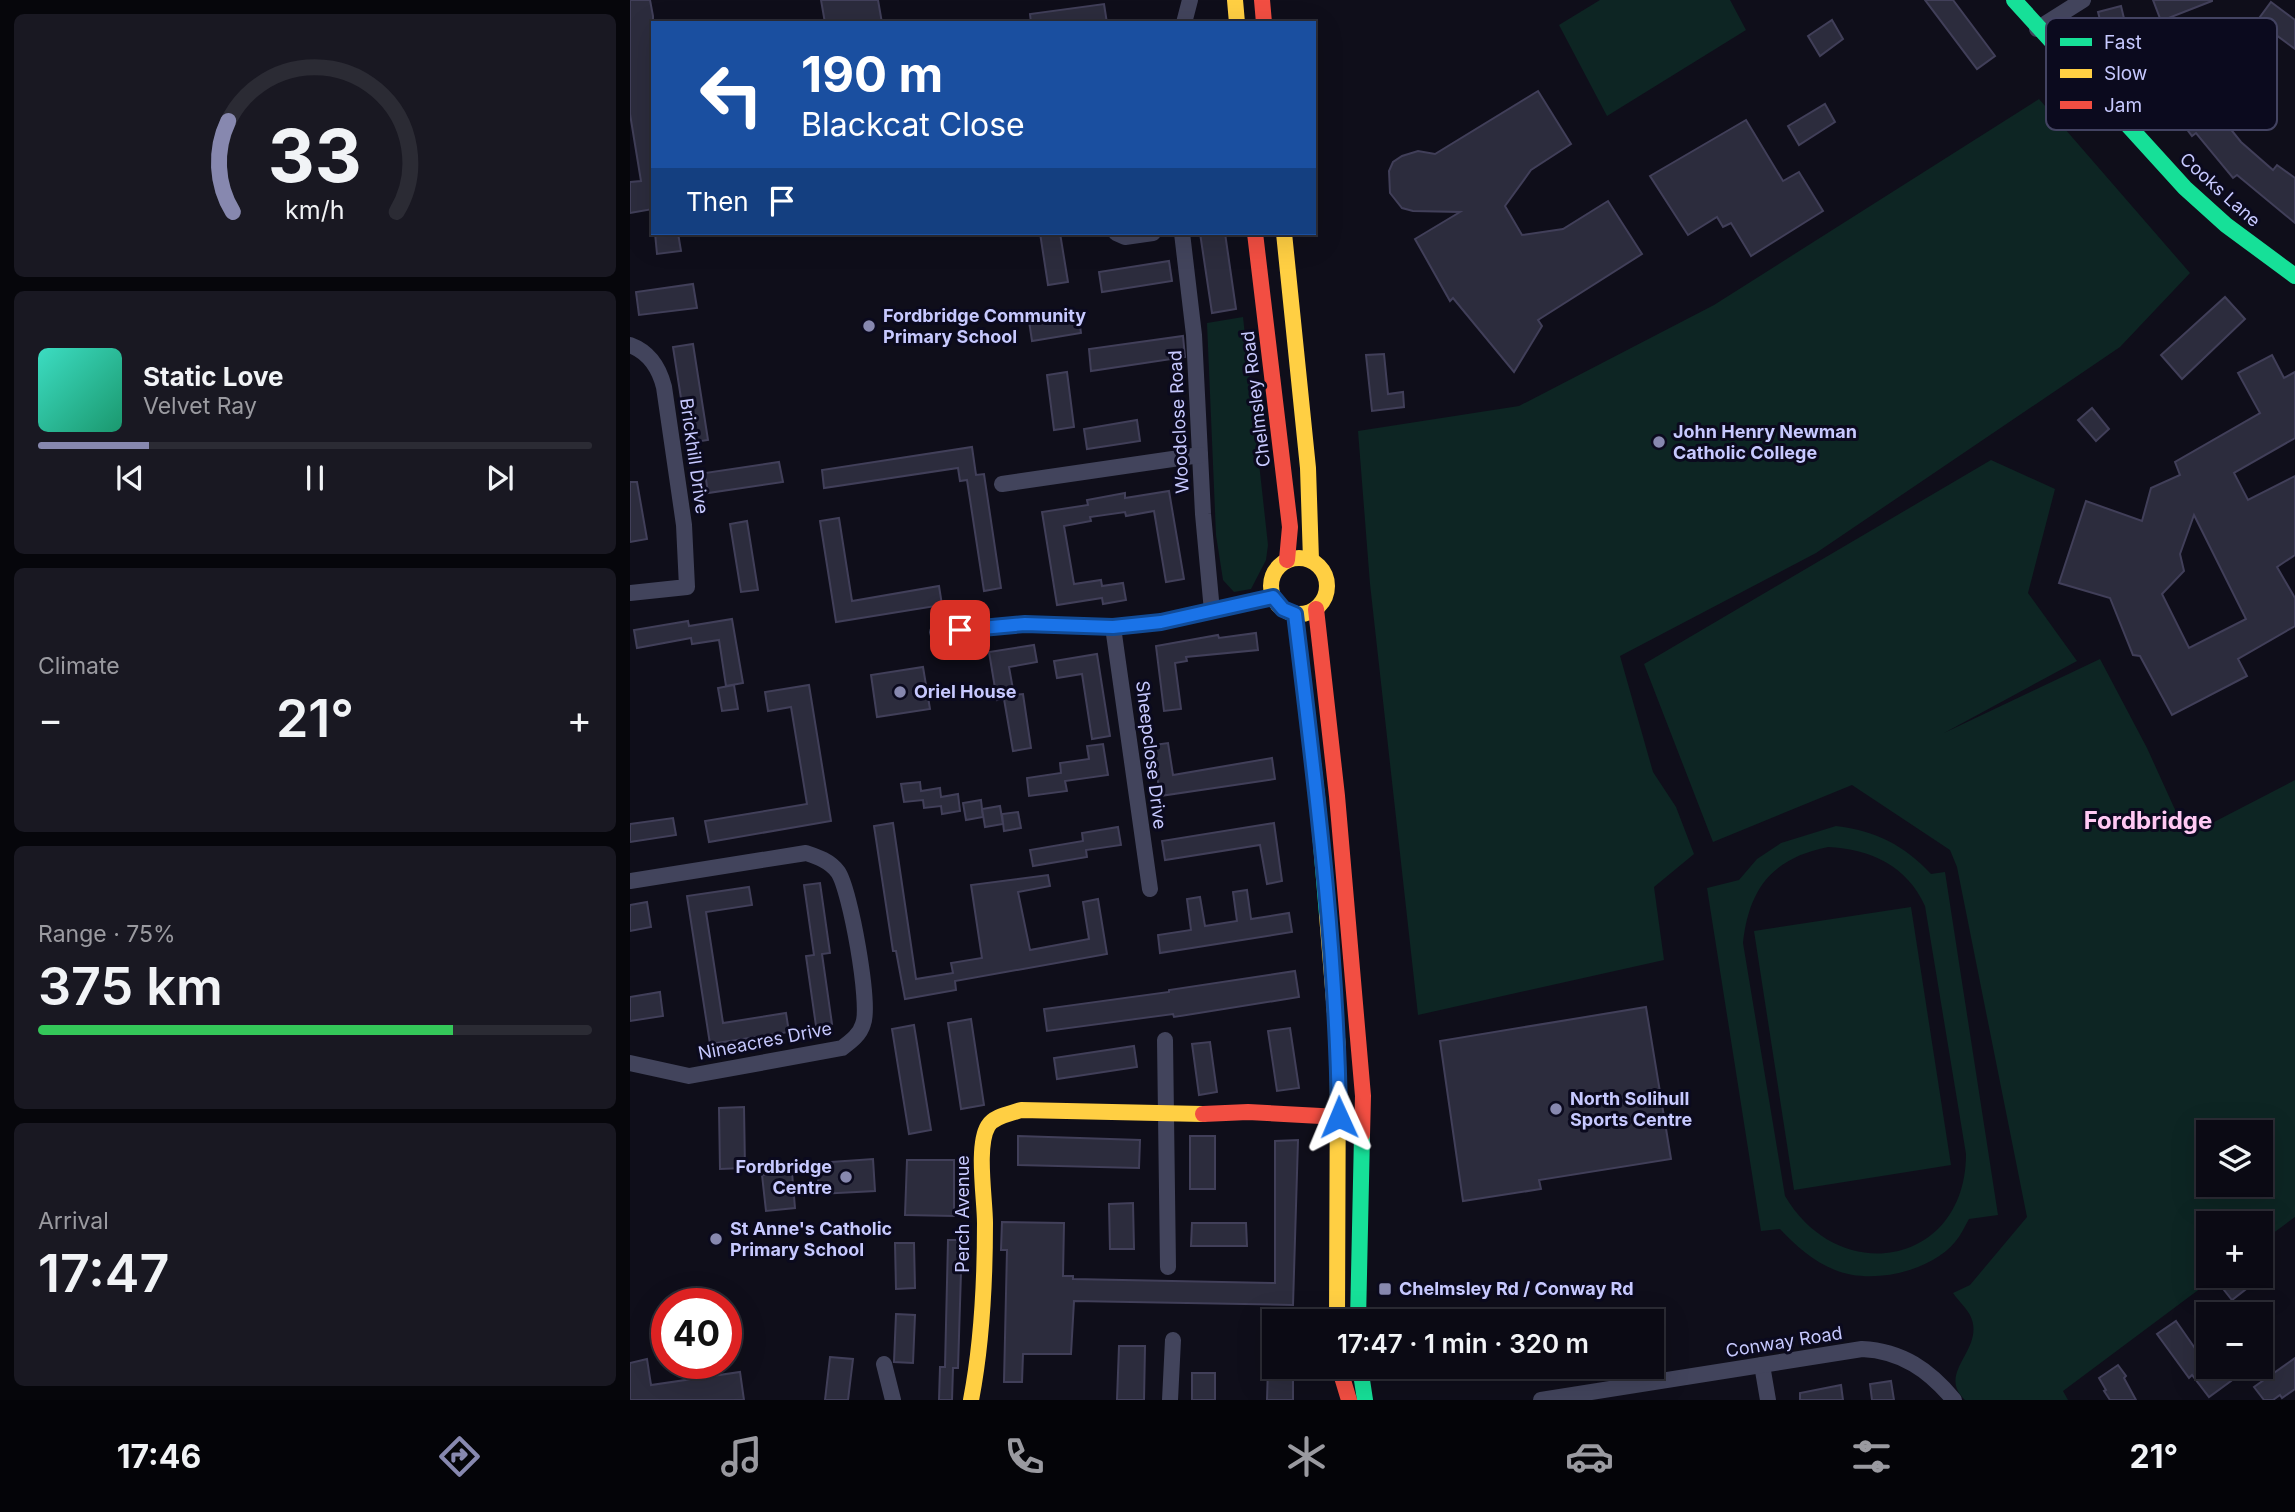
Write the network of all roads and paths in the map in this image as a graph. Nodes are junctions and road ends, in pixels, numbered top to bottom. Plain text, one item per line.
1 (1190, 0) edge
2 (1235, 0) edge
3 (1262, 0) edge
4 (2014, 0) edge
5 (2083, 0) edge
6 (2054, 18) edge
7 (1185, 21) edge
8 (1237, 21) edge
9 (1264, 21) edge
10 (2046, 23) edge
11 (2037, 29) junction
12 (2046, 39) edge
13 (2131, 130) edge
14 (1120, 235) edge
15 (1139, 235) edge
16 (1182, 235) edge
17 (1255, 235) edge
18 (1284, 235) edge
19 (2295, 276) edge
20 (630, 345) edge
21 (1200, 455) junction
22 (1002, 484) dead end
23 (1287, 560) junction
24 (1311, 560) junction
25 (630, 593) edge
26 (1273, 597) junction
27 (1316, 609) junction
28 (1212, 611) junction
29 (1295, 614) junction
30 (1113, 627) junction
31 (937, 632) dead end
32 (630, 881) edge
33 (1150, 889) dead end
34 (1165, 1040) dead end
35 (630, 1063) edge
36 (1164, 1115) junction
37 (1339, 1117) junction
38 (1168, 1267) dead end
39 (1337, 1309) edge
40 (1358, 1309) edge
41 (1173, 1340) dead end
42 (884, 1364) dead end
43 (1762, 1365) junction
44 (1341, 1379) edge
45 (1362, 1379) edge
46 (1605, 1394) edge
47 (893, 1400) edge
48 (971, 1400) edge
49 (1170, 1400) edge
50 (1349, 1400) edge
51 (1365, 1400) edge
52 (1541, 1400) edge
53 (1768, 1400) edge
54 (1954, 1400) edge

1 - 7 street
2 - 8 street
3 - 9 street
4 - 11 street, Cooks Lane
5 - 6 street
10 - 11 street
11 - 12 street, Cooks Lane
13 - 19 street, Cooks Lane
14 - 15 street
16 - 21 street, Woodclose Road
17 - 23 street, Chelmsley Road
18 - 24 street
20 - 25 street, Brickhill Drive
21 - 22 street
21 - 28 street, Woodclose Road
23 - 24 street
23 - 26 street, Chelmsley Road
24 - 27 street
26 - 28 street
26 - 29 street
27 - 29 street
27 - 40 street
28 - 30 street
29 - 37 street
30 - 31 street
30 - 33 street, Sheepclose Drive
32 - 35 street, Nineacres Drive
34 - 36 street
36 - 37 street, Perch Avenue
36 - 38 street
36 - 48 street, Perch Avenue
37 - 39 street
41 - 49 street
42 - 47 street
43 - 46 street, Conway Road
43 - 53 street
43 - 54 street, Conway Road
44 - 50 street
45 - 51 street
46 - 52 street, Conway Road

